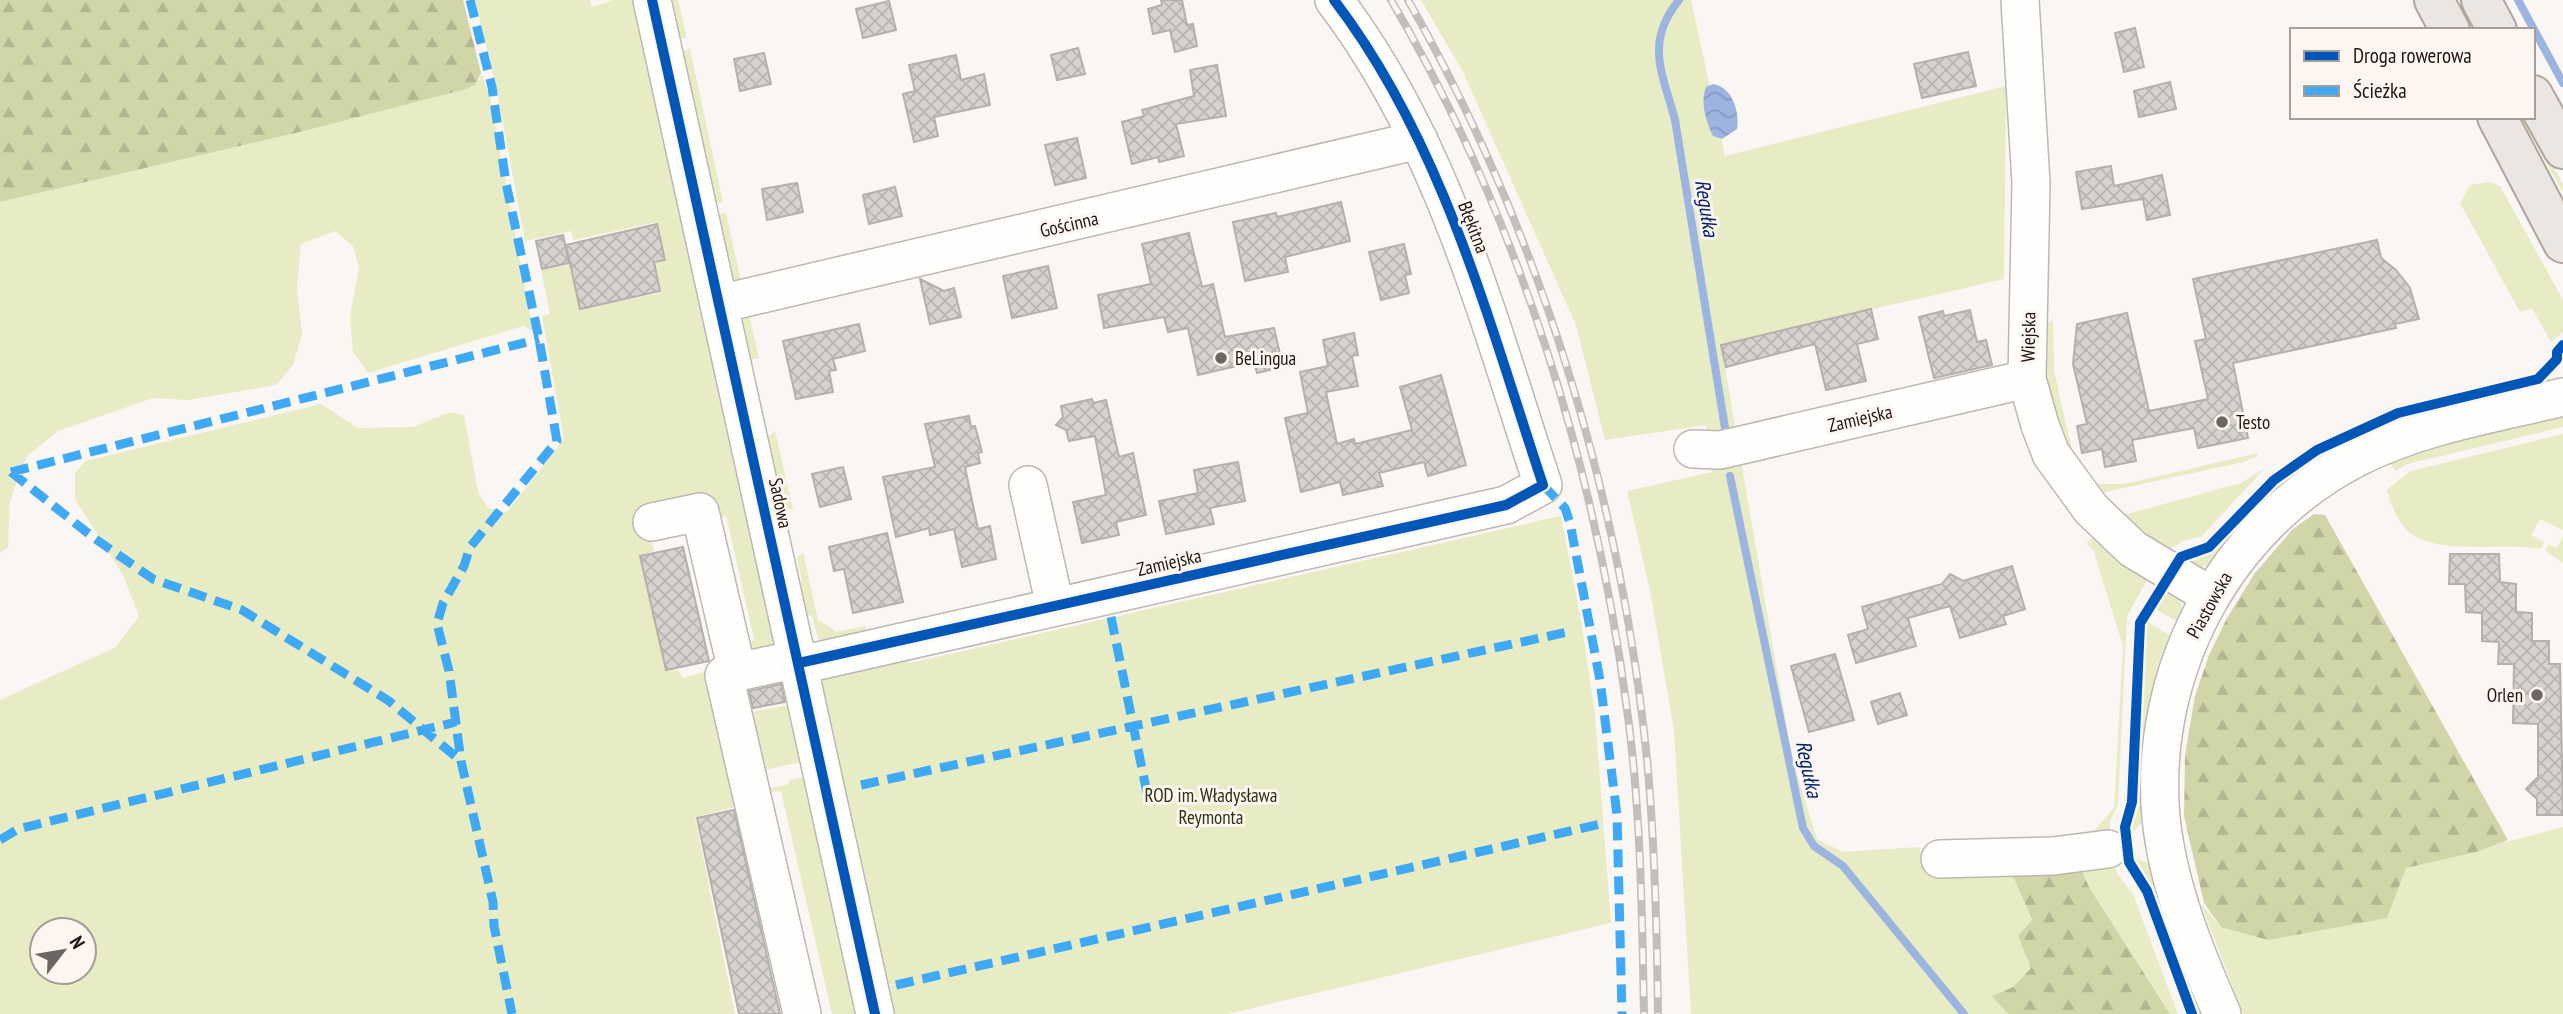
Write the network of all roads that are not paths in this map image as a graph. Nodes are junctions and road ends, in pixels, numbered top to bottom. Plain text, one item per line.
1 (652, 0) edge
2 (1334, 0) edge
3 (2020, 0) edge
4 (2434, 0) edge
5 (2481, 0) edge
6 (2449, 28) edge
7 (2496, 28) edge
8 (2535, 99) edge
9 (2498, 119) edge
10 (1419, 141) junction
11 (2563, 149) edge
12 (2563, 243) edge
13 (719, 304) junction
14 (2027, 379) junction
15 (2563, 397) edge
16 (1693, 449) dead end
17 (1028, 485) dead end
18 (1543, 485) joint
19 (652, 522) dead end
20 (2211, 596) junction
21 (1055, 606) junction
22 (799, 663) junction
23 (737, 671) junction
24 (2108, 849) dead end
25 (1940, 859) dead end
26 (802, 1014) edge
27 (875, 1014) edge
28 (2222, 1014) edge

1 - 13 street, Sadowa
2 - 10 street, Błękitna
3 - 14 street, Wiejska
4 - 6 main road
5 - 7 main road
8 - 11 main road
9 - 12 main road
10 - 13 street, Gościnna
10 - 18 street, Błękitna
13 - 22 street, Sadowa
14 - 16 street, Zamiejska
14 - 20 street, Wiejska
15 - 20 street, Piastowska
17 - 21 street
18 - 21 street, Zamiejska
19 - 23 street
20 - 28 street, Piastowska
21 - 22 street, Zamiejska
22 - 23 street, Zamiejska
22 - 27 street, Sadowa
23 - 26 street
24 - 25 street

